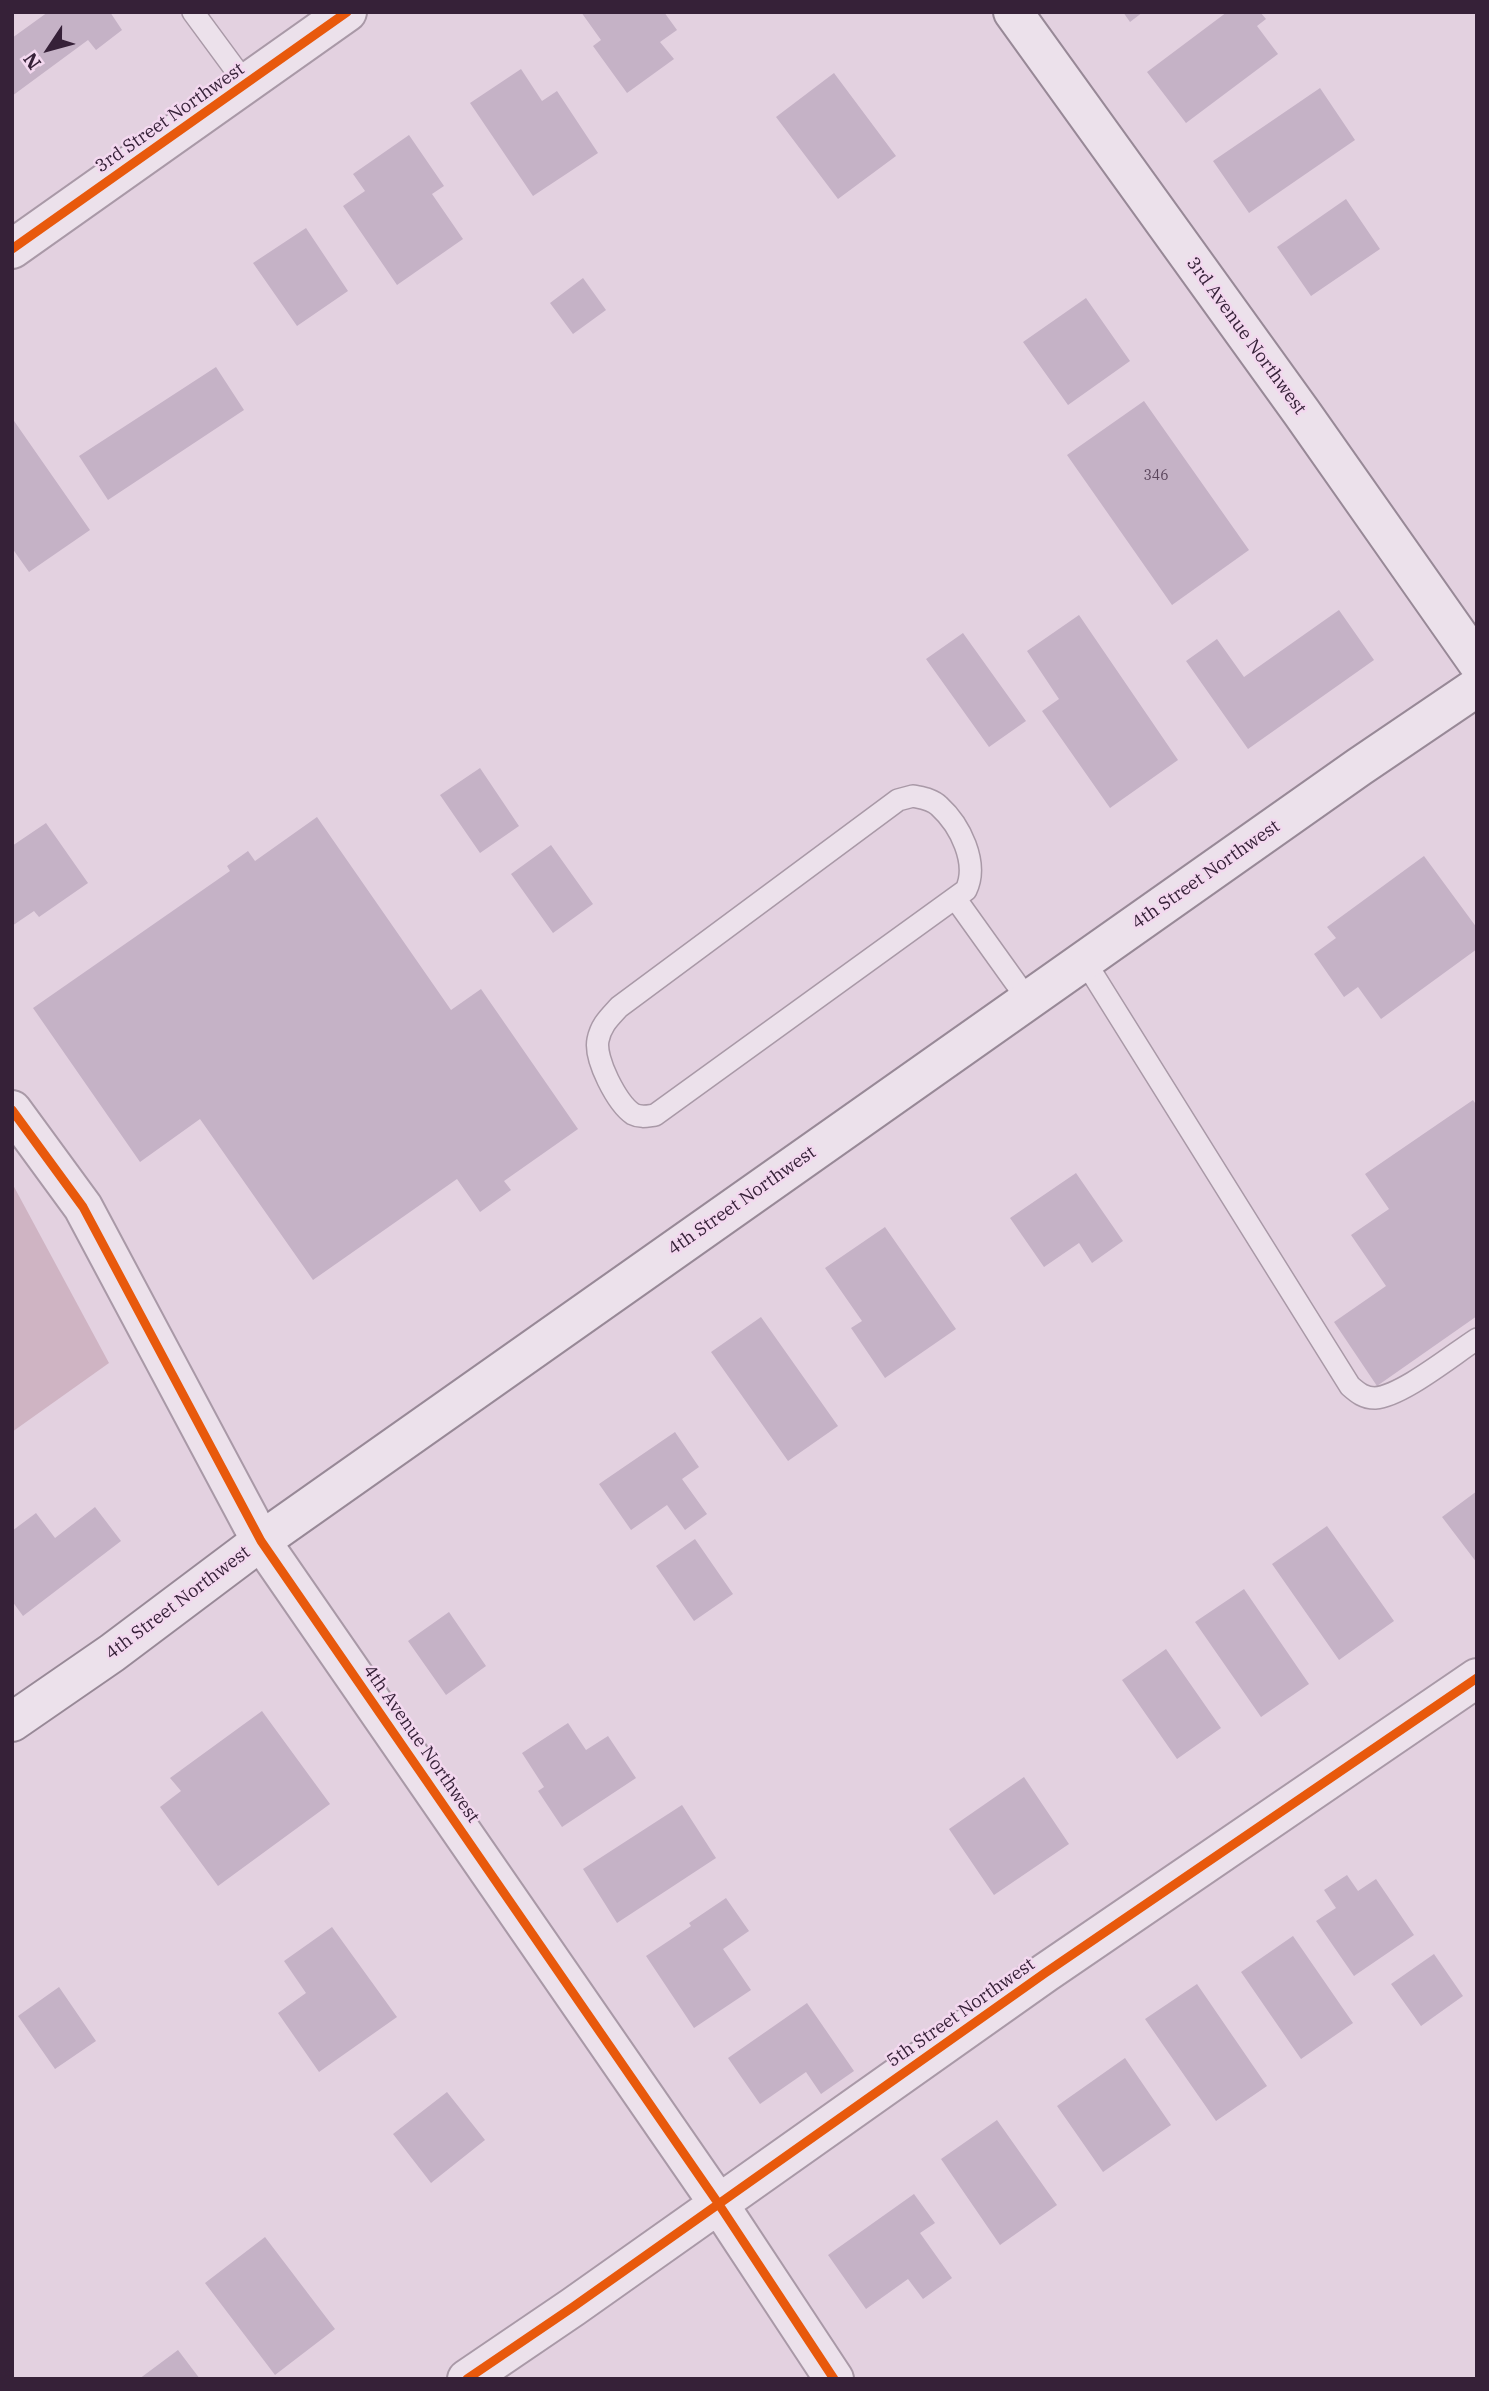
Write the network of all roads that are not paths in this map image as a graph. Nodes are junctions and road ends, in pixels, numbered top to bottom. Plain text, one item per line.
1 (193, 12) edge
2 (346, 12) edge
3 (1013, 12) edge
4 (246, 84) junction
5 (12, 249) edge
6 (1477, 662) edge
7 (1477, 687) edge
8 (955, 898) junction
9 (1084, 960) junction
10 (1028, 1000) junction
11 (12, 1110) edge
12 (1477, 1339) edge
13 (261, 1541) junction
14 (1477, 1678) edge
15 (12, 1722) edge
16 (718, 2203) junction
17 (467, 2379) edge
18 (834, 2379) edge

1 - 4 lane
2 - 4 street, 3rd Street Northwest
3 - 6 street, 3rd Avenue Northwest
4 - 5 street, 3rd Street Northwest
7 - 9 street, 4th Street Northwest
8 - 8 lane
8 - 10 lane
9 - 10 street, 4th Street Northwest
9 - 12 lane
10 - 13 street, 4th Street Northwest
11 - 13 street, 4th Avenue Northwest
13 - 15 street, 4th Street Northwest
13 - 16 street, 4th Avenue Northwest
14 - 16 street, 5th Street Northwest
16 - 17 street, 5th Street Northwest
16 - 18 street, 4th Avenue Northwest

